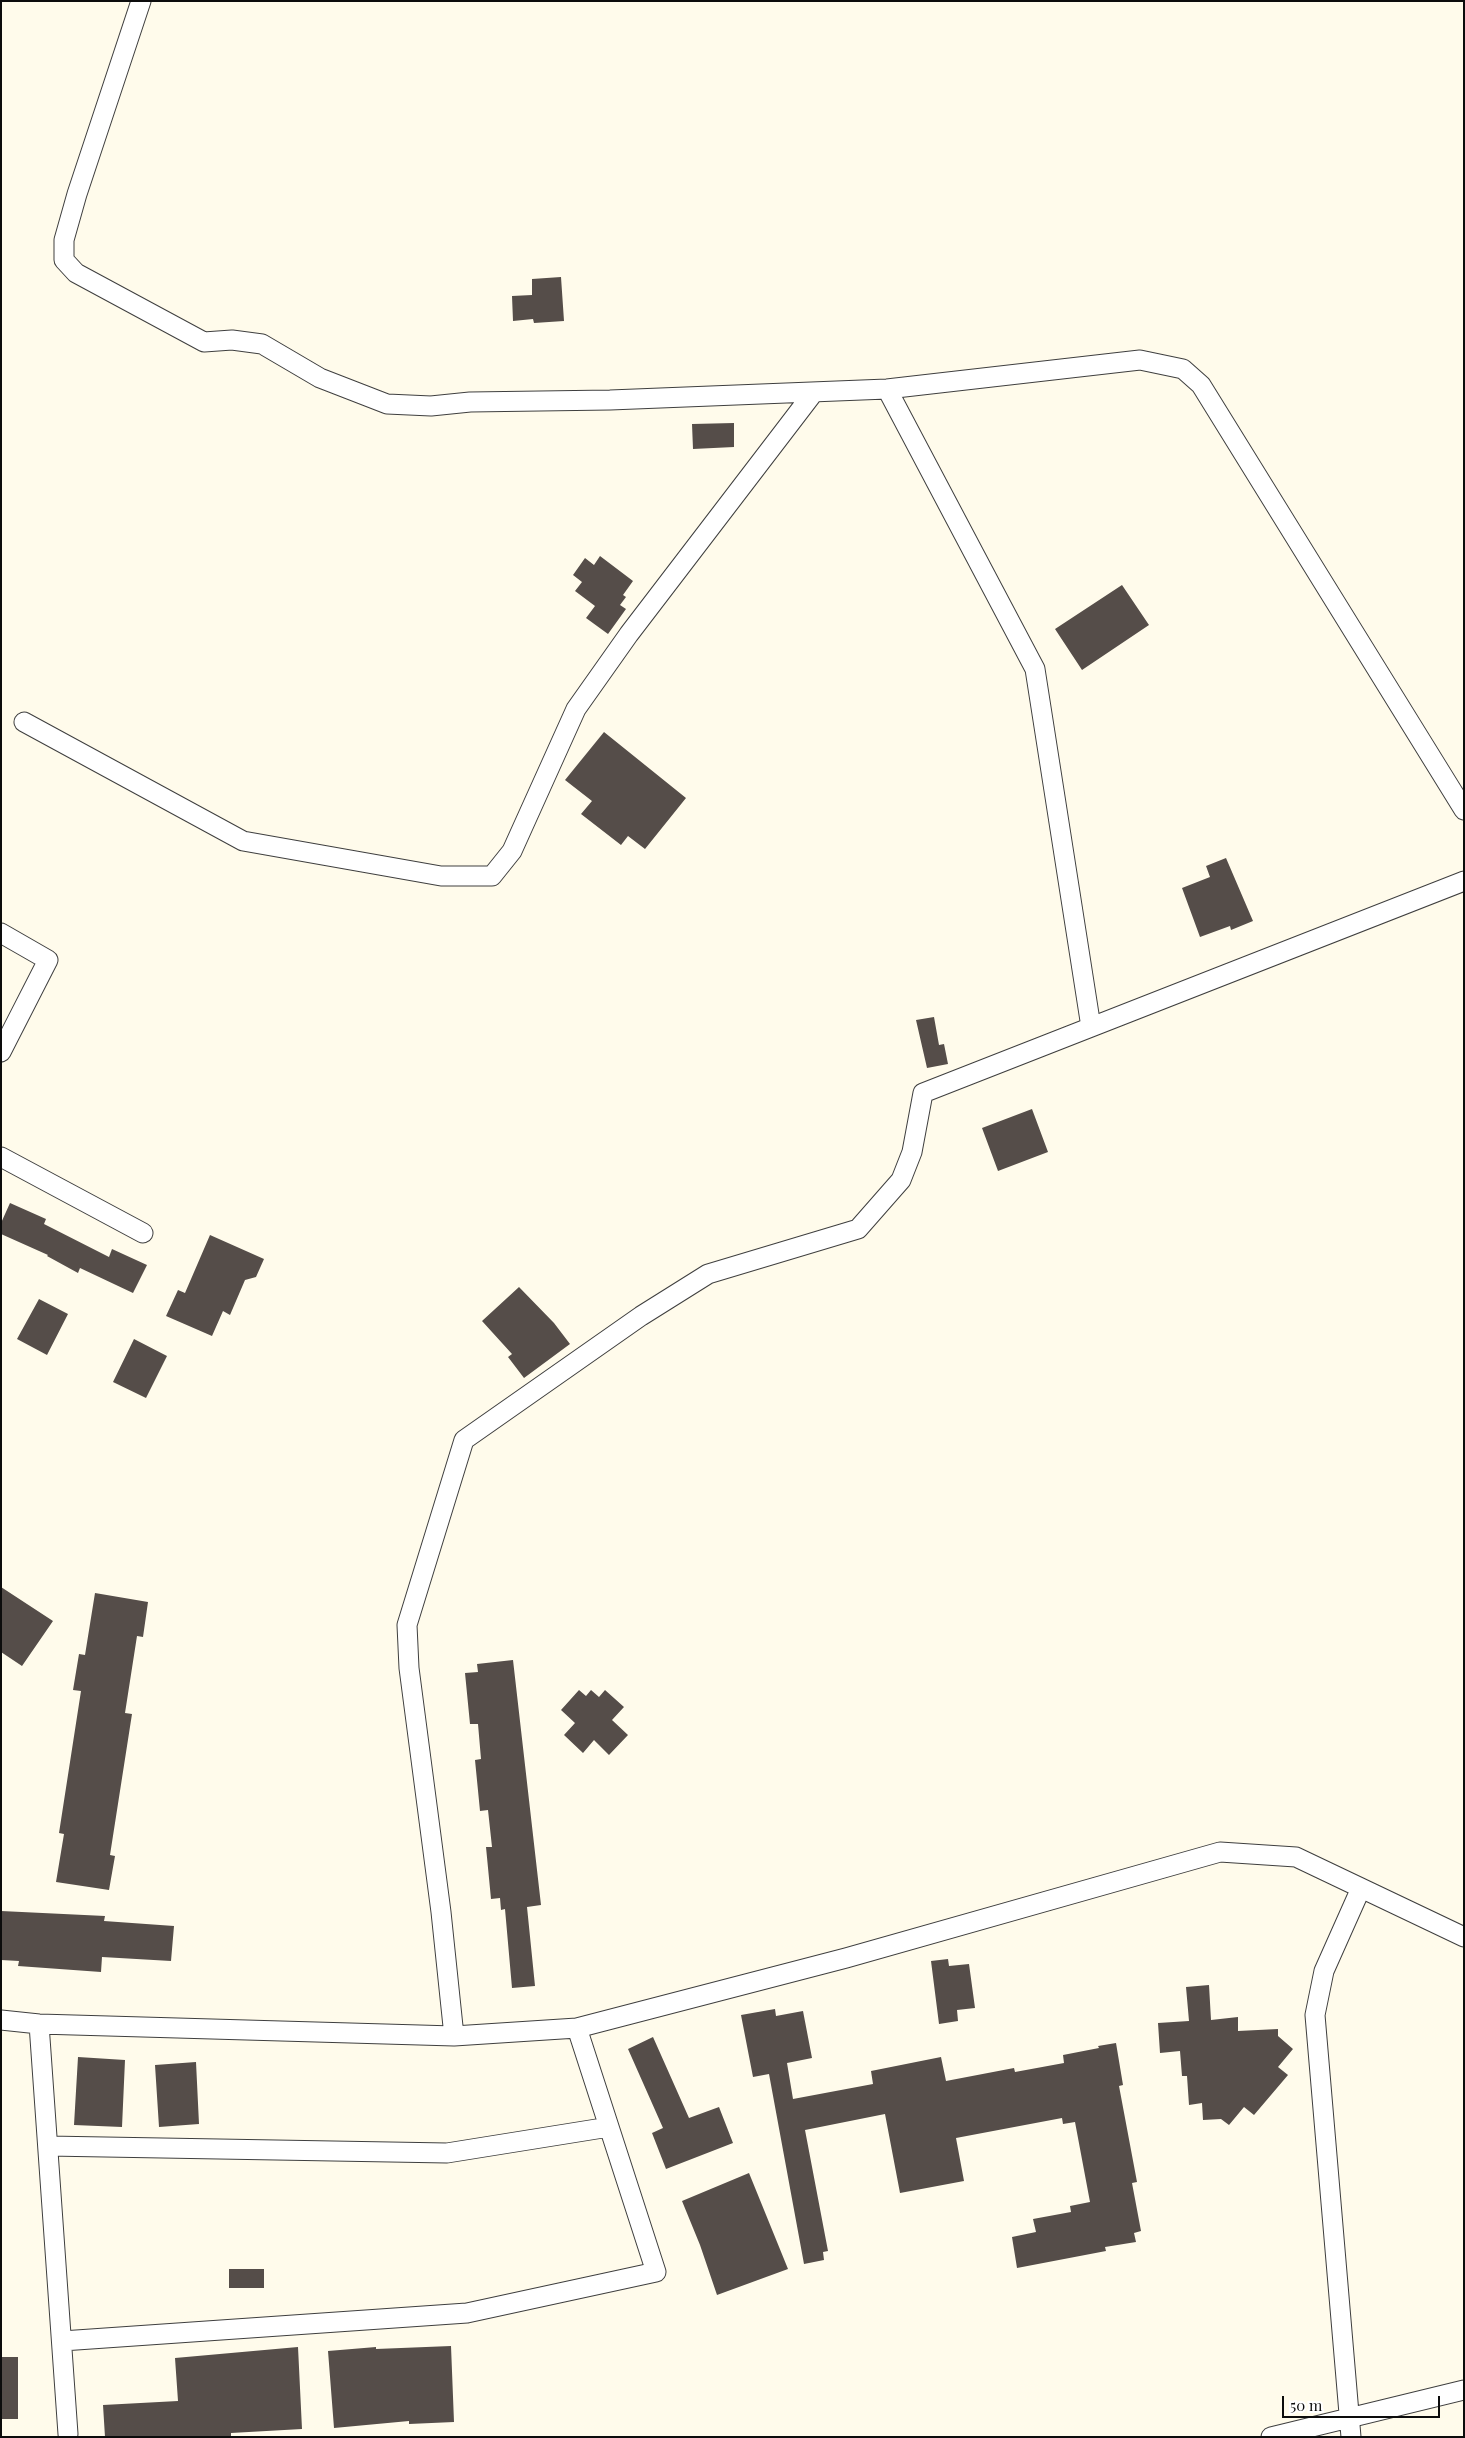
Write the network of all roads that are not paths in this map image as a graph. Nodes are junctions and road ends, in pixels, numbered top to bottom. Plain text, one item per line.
1 (141, 1) edge
2 (887, 389) junction
3 (814, 392) junction
4 (24, 722) dead end
5 (1464, 810) edge
6 (1464, 882) edge
7 (1, 933) edge
8 (1091, 1027) junction
9 (1, 1052) edge
10 (1, 1157) edge
11 (143, 1233) dead end
12 (1361, 1888) junction
13 (1464, 1937) edge
14 (1, 2020) edge
15 (39, 2024) junction
16 (577, 2028) junction
17 (454, 2036) junction
18 (609, 2127) junction
19 (48, 2146) junction
20 (62, 2341) junction
21 (1464, 2390) edge
22 (1349, 2417) junction
23 (68, 2434) dead end
24 (1271, 2437) edge
25 (1351, 2437) edge

1 - 3 street
2 - 3 street
2 - 5 street
2 - 8 street
3 - 4 street
6 - 8 street
7 - 9 street
8 - 17 street
10 - 11 street
12 - 13 street
12 - 16 street
12 - 22 street
14 - 15 street
15 - 17 street
15 - 19 street
16 - 17 street
16 - 18 street
18 - 19 street
18 - 20 street
19 - 20 street
20 - 23 street
21 - 22 street
22 - 24 street
22 - 25 street

